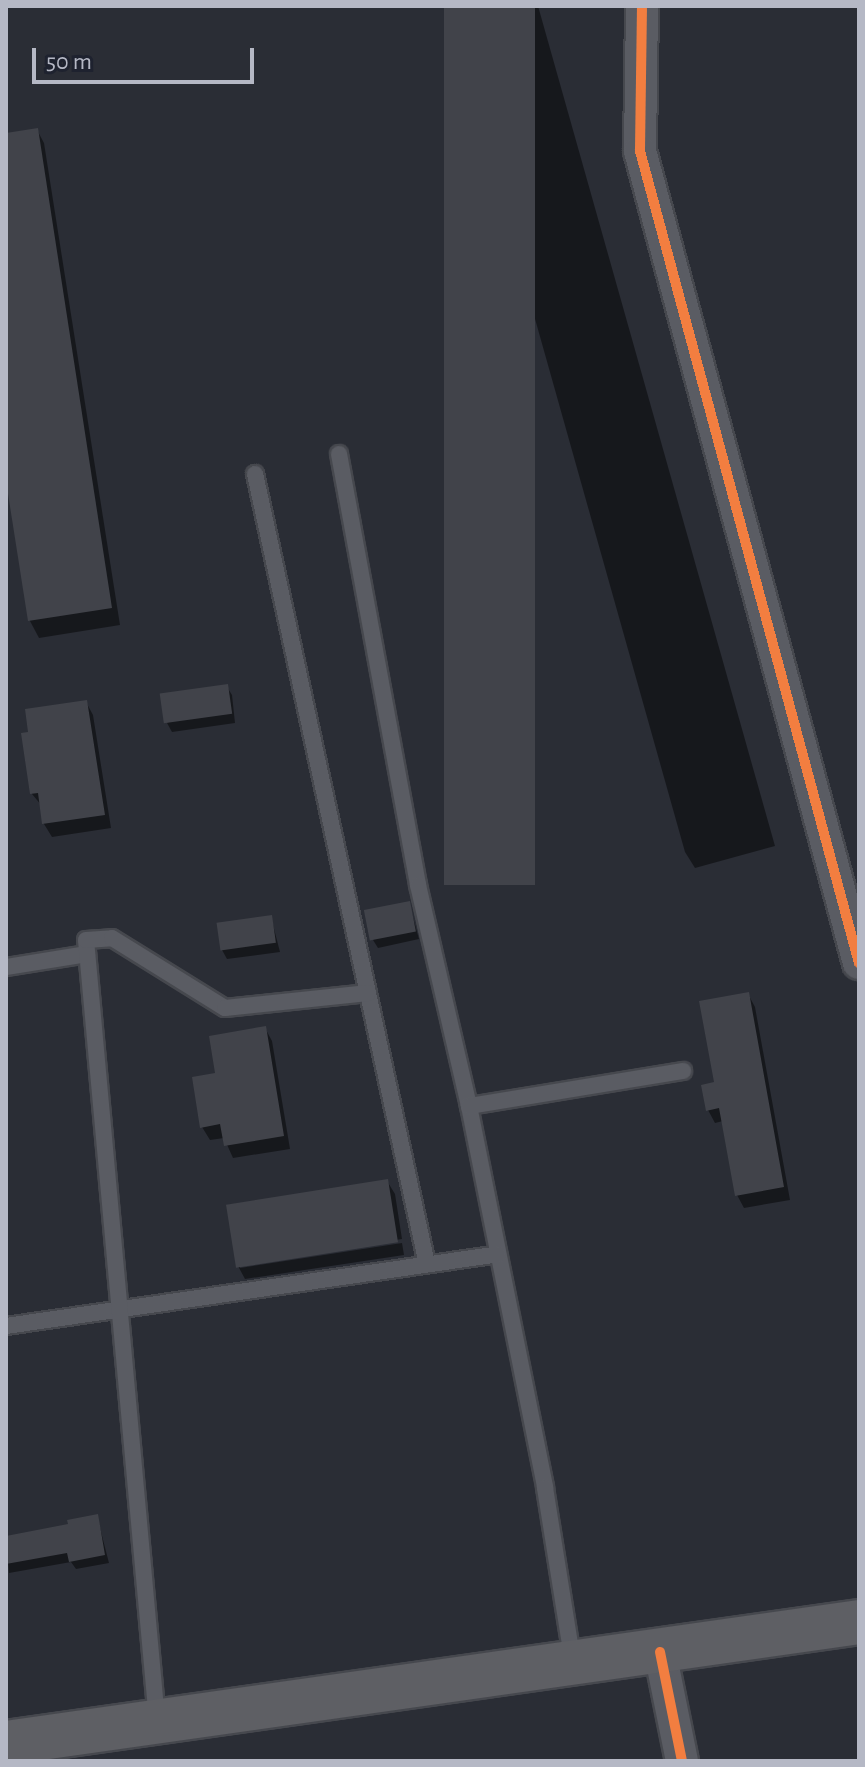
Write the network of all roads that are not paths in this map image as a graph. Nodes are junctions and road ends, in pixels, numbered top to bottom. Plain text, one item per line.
1 (642, 6) edge
2 (339, 454) dead end
3 (255, 474) dead end
4 (87, 954) junction
5 (859, 963) edge
6 (6, 967) edge
7 (368, 993) junction
8 (683, 1071) dead end
9 (469, 1106) junction
10 (498, 1254) junction
11 (427, 1264) junction
12 (119, 1310) junction
13 (6, 1326) edge
14 (859, 1622) edge
15 (660, 1652) junction
16 (573, 1664) junction
17 (157, 1722) junction
18 (6, 1743) edge
19 (682, 1761) edge

1 - 5 street
2 - 9 lane
3 - 7 lane
4 - 6 lane
4 - 7 lane
4 - 12 lane
7 - 11 lane
8 - 9 lane
9 - 10 lane
10 - 11 lane
10 - 16 lane
11 - 12 lane
12 - 13 lane
12 - 17 lane
14 - 15 highway
15 - 16 highway
15 - 19 street
16 - 17 highway
17 - 18 highway

